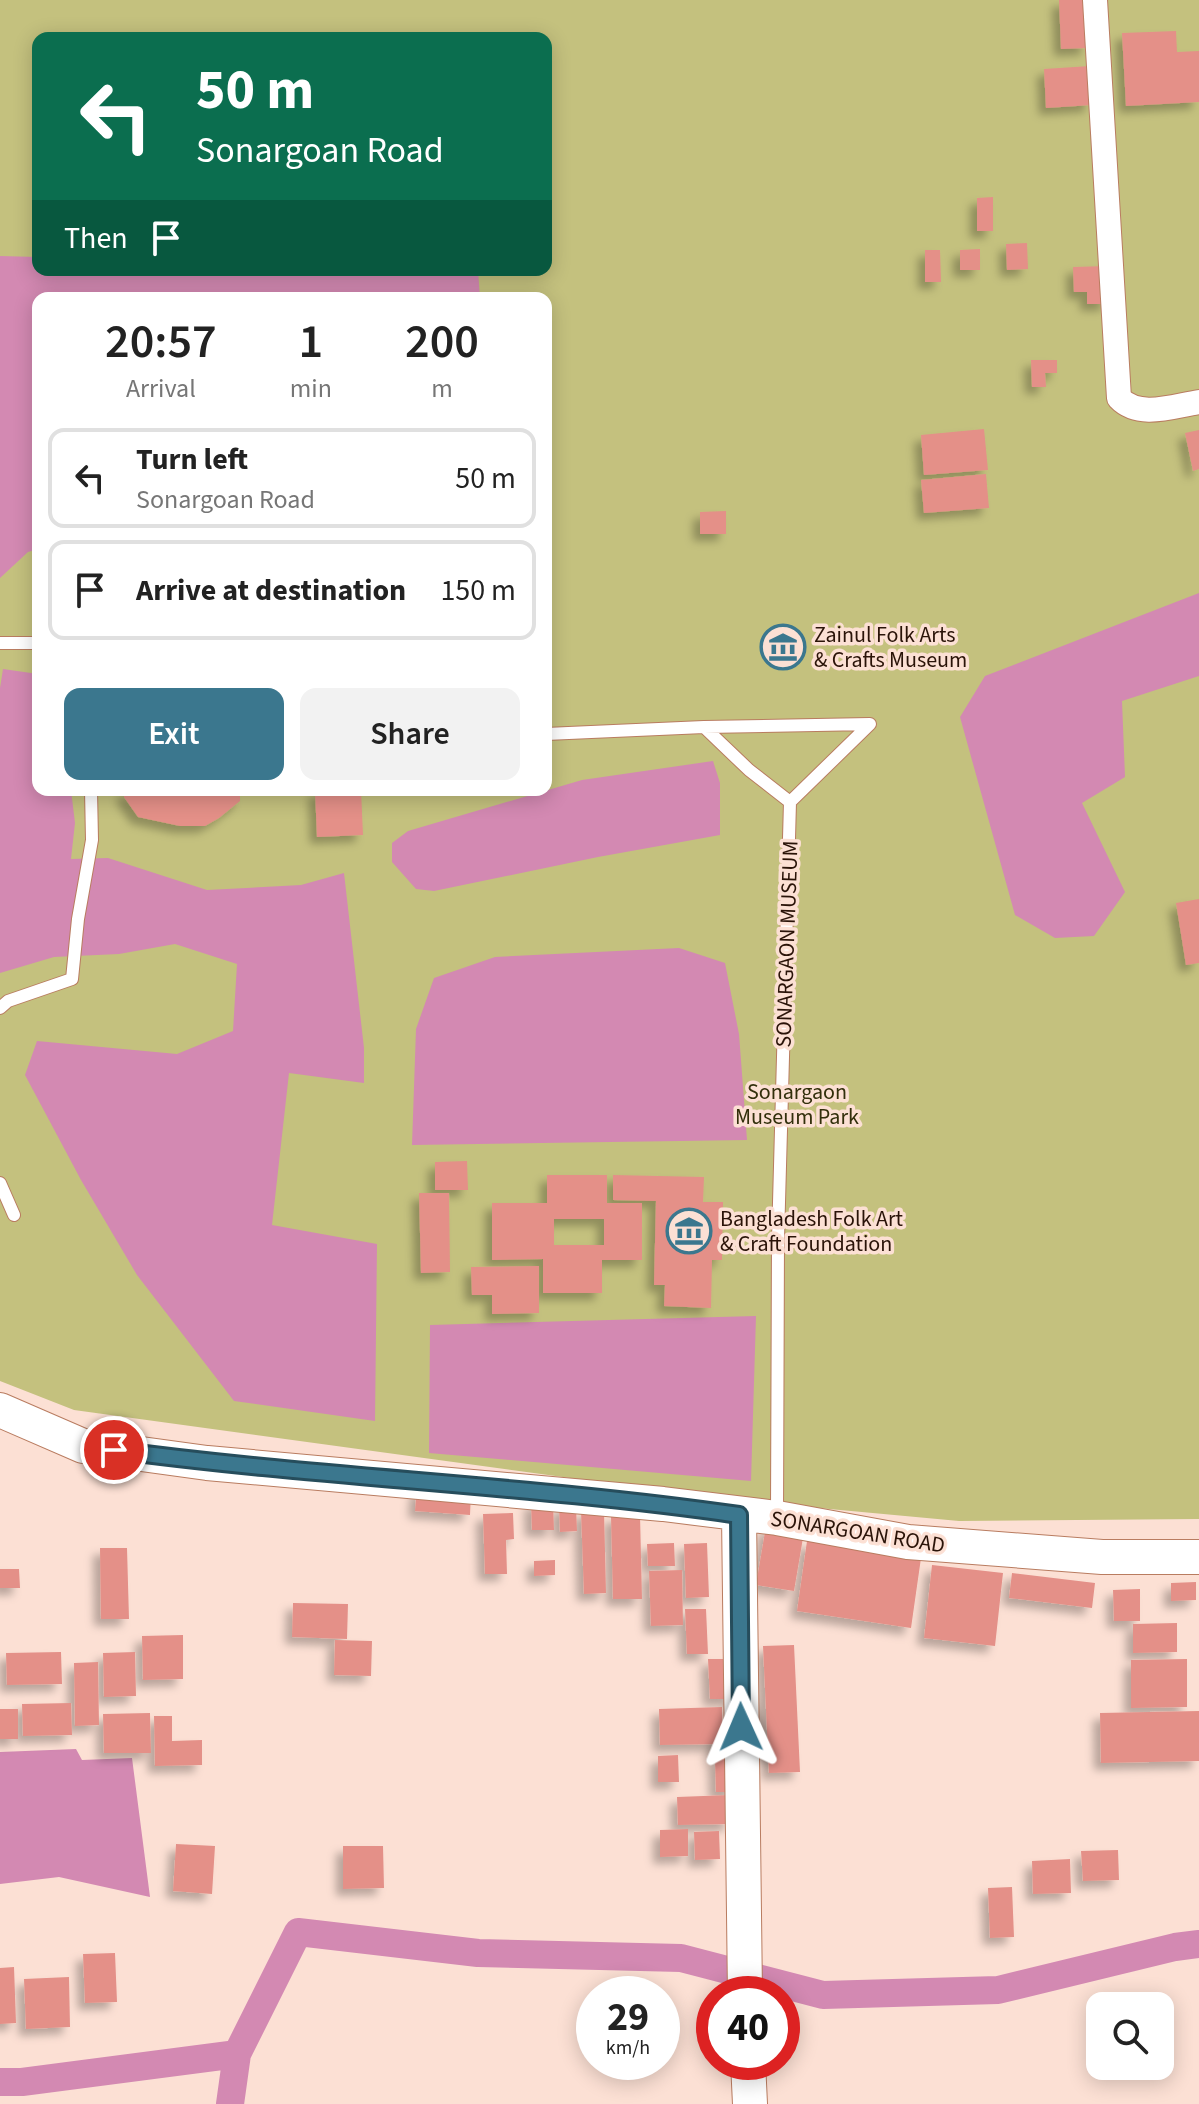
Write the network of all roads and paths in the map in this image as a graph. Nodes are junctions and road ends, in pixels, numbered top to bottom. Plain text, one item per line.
1 (1095, 0) edge
2 (1199, 402) edge
3 (0, 643) edge
4 (32, 643) edge
5 (704, 727) junction
6 (552, 734) edge
7 (91, 796) edge
8 (790, 802) junction
9 (0, 1008) edge
10 (0, 1183) edge
11 (14, 1215) dead end
12 (0, 1410) edge
13 (739, 1515) junction
14 (777, 1518) junction
15 (1199, 1557) edge
16 (745, 1976) edge
17 (749, 2080) edge
18 (750, 2104) edge

1 - 2 street
3 - 4 lane
5 - 6 lane
5 - 8 lane
5 - 8 lane
7 - 9 lane
8 - 14 lane, SONARGAON MUSEUM
10 - 11 lane
12 - 13 main road, SONARGOAN ROAD
13 - 14 main road, SONARGOAN ROAD
13 - 16 main road
14 - 15 main road, SONARGOAN ROAD
17 - 18 main road

